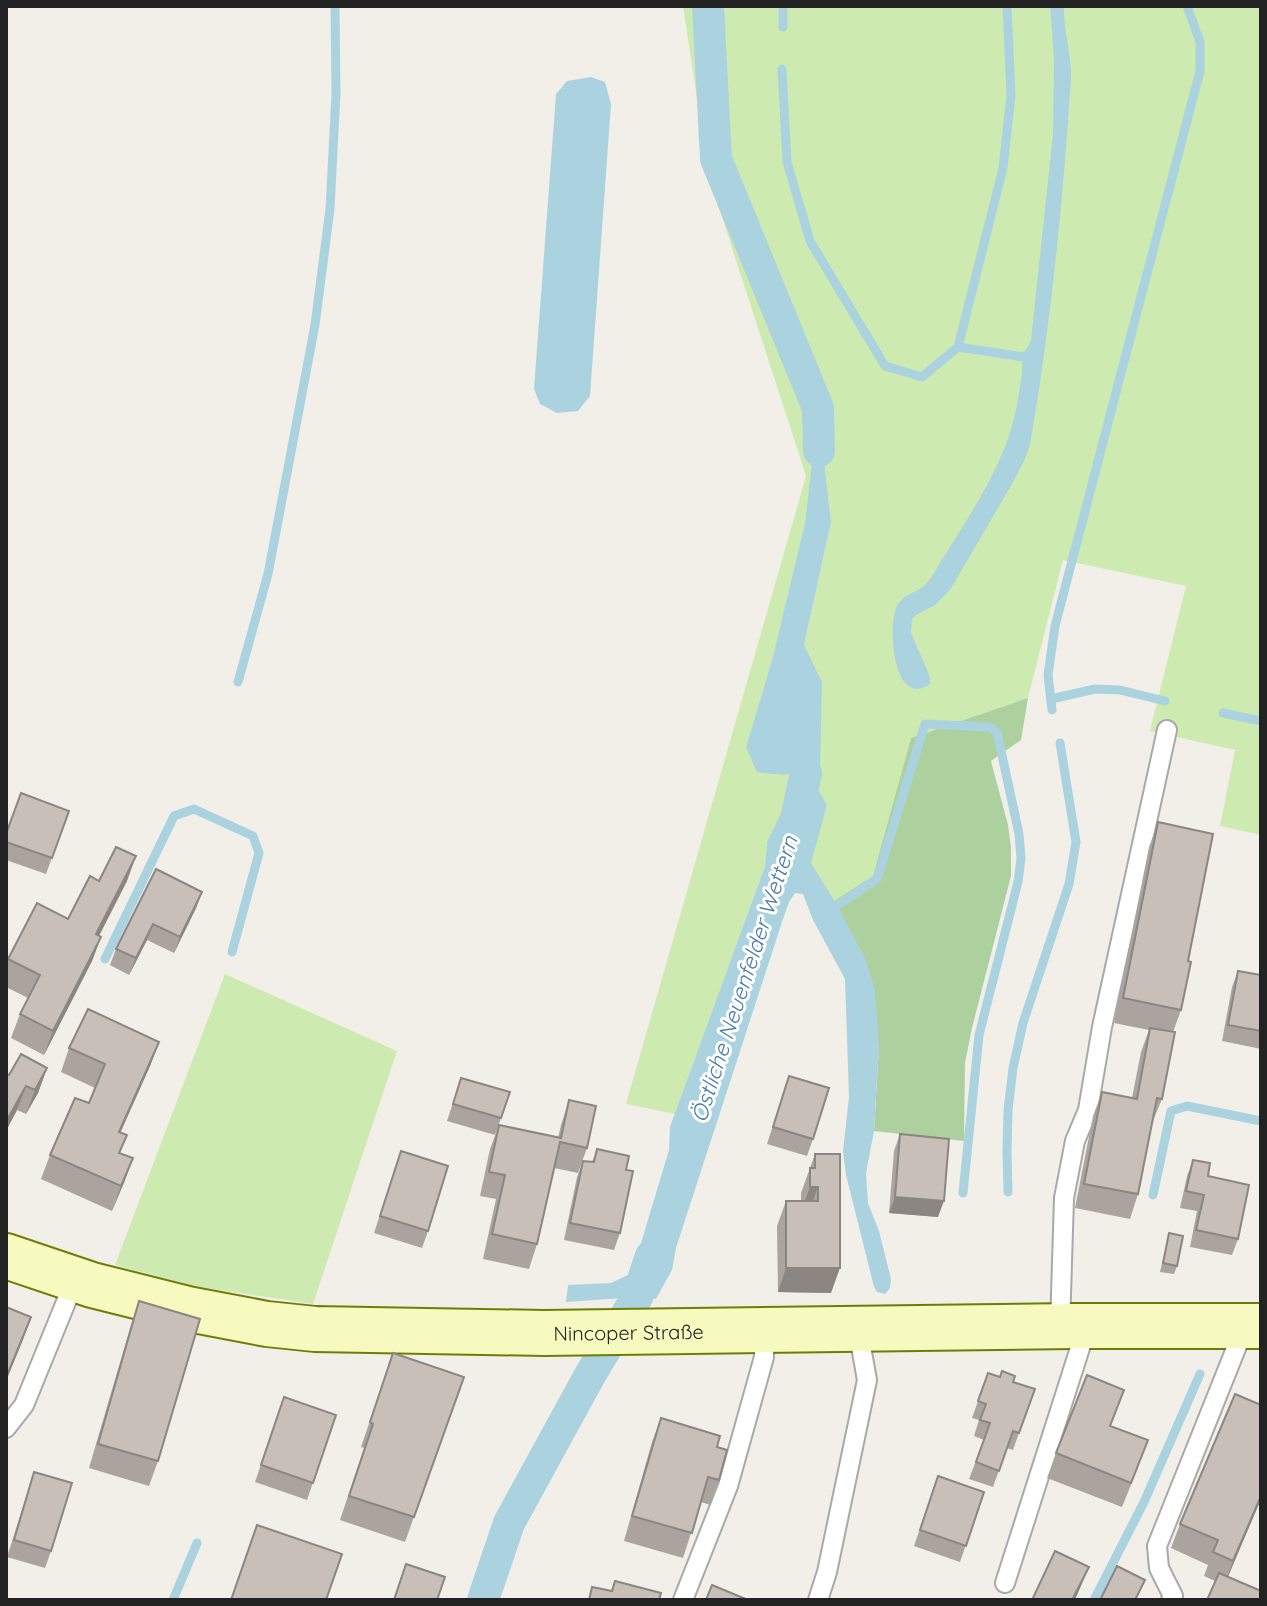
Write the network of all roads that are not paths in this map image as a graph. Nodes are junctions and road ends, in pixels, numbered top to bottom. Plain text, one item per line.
1 (1167, 730) dead end
2 (6, 1256) edge
3 (75, 1280) junction
4 (1074, 1326) junction
5 (1253, 1326) edge
6 (858, 1330) junction
7 (764, 1331) junction
8 (6, 1428) edge
9 (1005, 1583) dead end
10 (683, 1600) edge
11 (818, 1600) edge
12 (1171, 1600) edge

1 - 4 lane
2 - 3 main road, Nincoper Straße
3 - 7 main road, Nincoper Straße
3 - 8 lane
4 - 5 main road, Nincoper Straße
4 - 6 main road, Nincoper Straße
4 - 9 lane
5 - 12 lane
6 - 7 main road, Nincoper Straße
6 - 11 lane
7 - 10 lane

